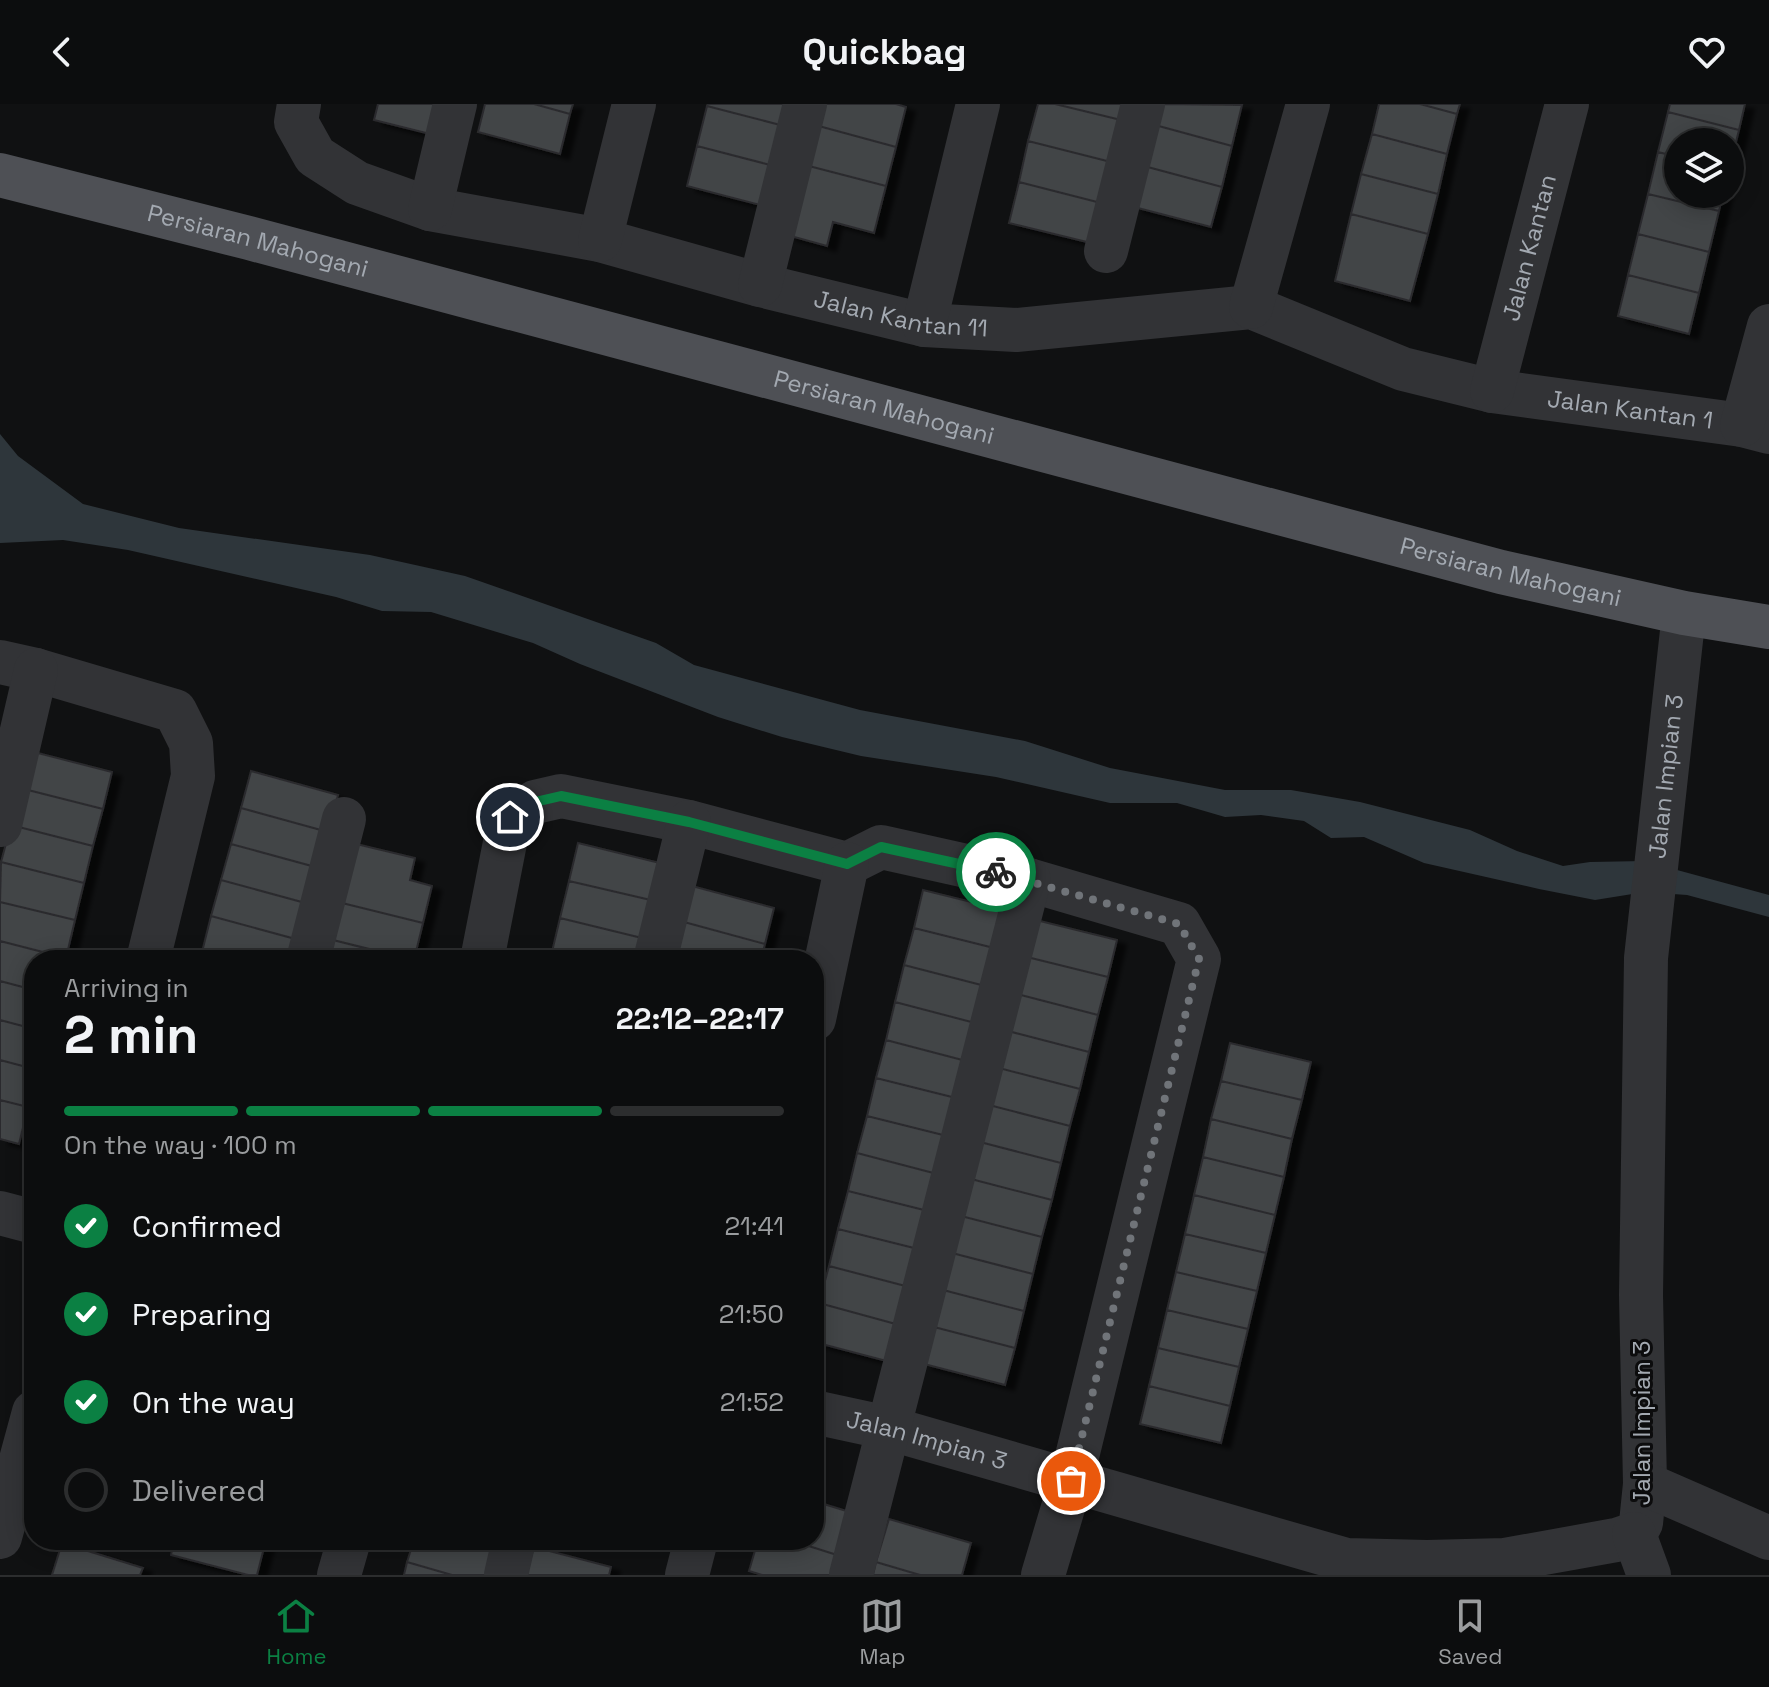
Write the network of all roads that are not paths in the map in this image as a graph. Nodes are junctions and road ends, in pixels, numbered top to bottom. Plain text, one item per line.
1 (299, 104) edge
2 (455, 104) edge
3 (634, 104) edge
4 (805, 104) edge
5 (978, 104) edge
6 (1143, 104) edge
7 (1308, 104) edge
8 (1567, 104) edge
9 (0, 175) edge
10 (430, 209) junction
11 (600, 240) junction
12 (1106, 251) dead end
13 (760, 285) junction
14 (1251, 307) junction
15 (924, 325) junction
16 (1769, 326) edge
17 (1492, 391) junction
18 (1755, 429) edge
19 (1684, 613) junction
20 (1769, 627) edge
21 (18, 666) edge
22 (344, 819) dead end
23 (689, 822) junction
24 (0, 825) edge
25 (847, 864) junction
26 (1029, 880) junction
27 (150, 950) edge
28 (311, 950) edge
29 (484, 950) edge
30 (657, 950) edge
31 (824, 972) edge
32 (0, 1213) edge
33 (24, 1219) edge
34 (824, 1414) edge
35 (888, 1428) junction
36 (24, 1449) edge
37 (1071, 1481) junction
38 (1645, 1484) junction
39 (1634, 1534) junction
40 (0, 1537) edge
41 (1769, 1538) edge
42 (346, 1550) edge
43 (512, 1550) edge
44 (693, 1550) edge
45 (1394, 1568) edge
46 (339, 1575) edge
47 (506, 1575) edge
48 (687, 1575) edge
49 (851, 1575) edge
50 (1043, 1575) edge
51 (1649, 1575) edge

1 - 10 street, Jalan Kantan 11
2 - 10 street
3 - 11 street
4 - 13 street
5 - 15 street
6 - 12 street
7 - 14 street
8 - 17 street, Jalan Kantan
9 - 19 main road, Persiaran Mahogani
10 - 11 street, Jalan Kantan 11
11 - 13 street, Jalan Kantan 11
13 - 15 street, Jalan Kantan 11
14 - 15 street, Jalan Kantan 11
14 - 17 street, Jalan Kantan 11
16 - 18 street
17 - 18 street, Jalan Kantan 1
19 - 20 main road, Persiaran Mahogani
19 - 38 street, Jalan Impian 3
21 - 24 street
21 - 27 street
22 - 28 street
23 - 25 street
23 - 29 street
23 - 30 street
25 - 26 street
25 - 31 street
26 - 35 street
26 - 37 street
32 - 33 street
34 - 35 street, Jalan Impian 3
35 - 37 street, Jalan Impian 3
35 - 49 street
36 - 40 street
37 - 45 street, Jalan Impian 3
37 - 50 street
38 - 39 street, Jalan Impian 3
38 - 41 street
39 - 45 street, Jalan Impian 3
39 - 51 street
42 - 46 street
43 - 47 street
44 - 48 street

